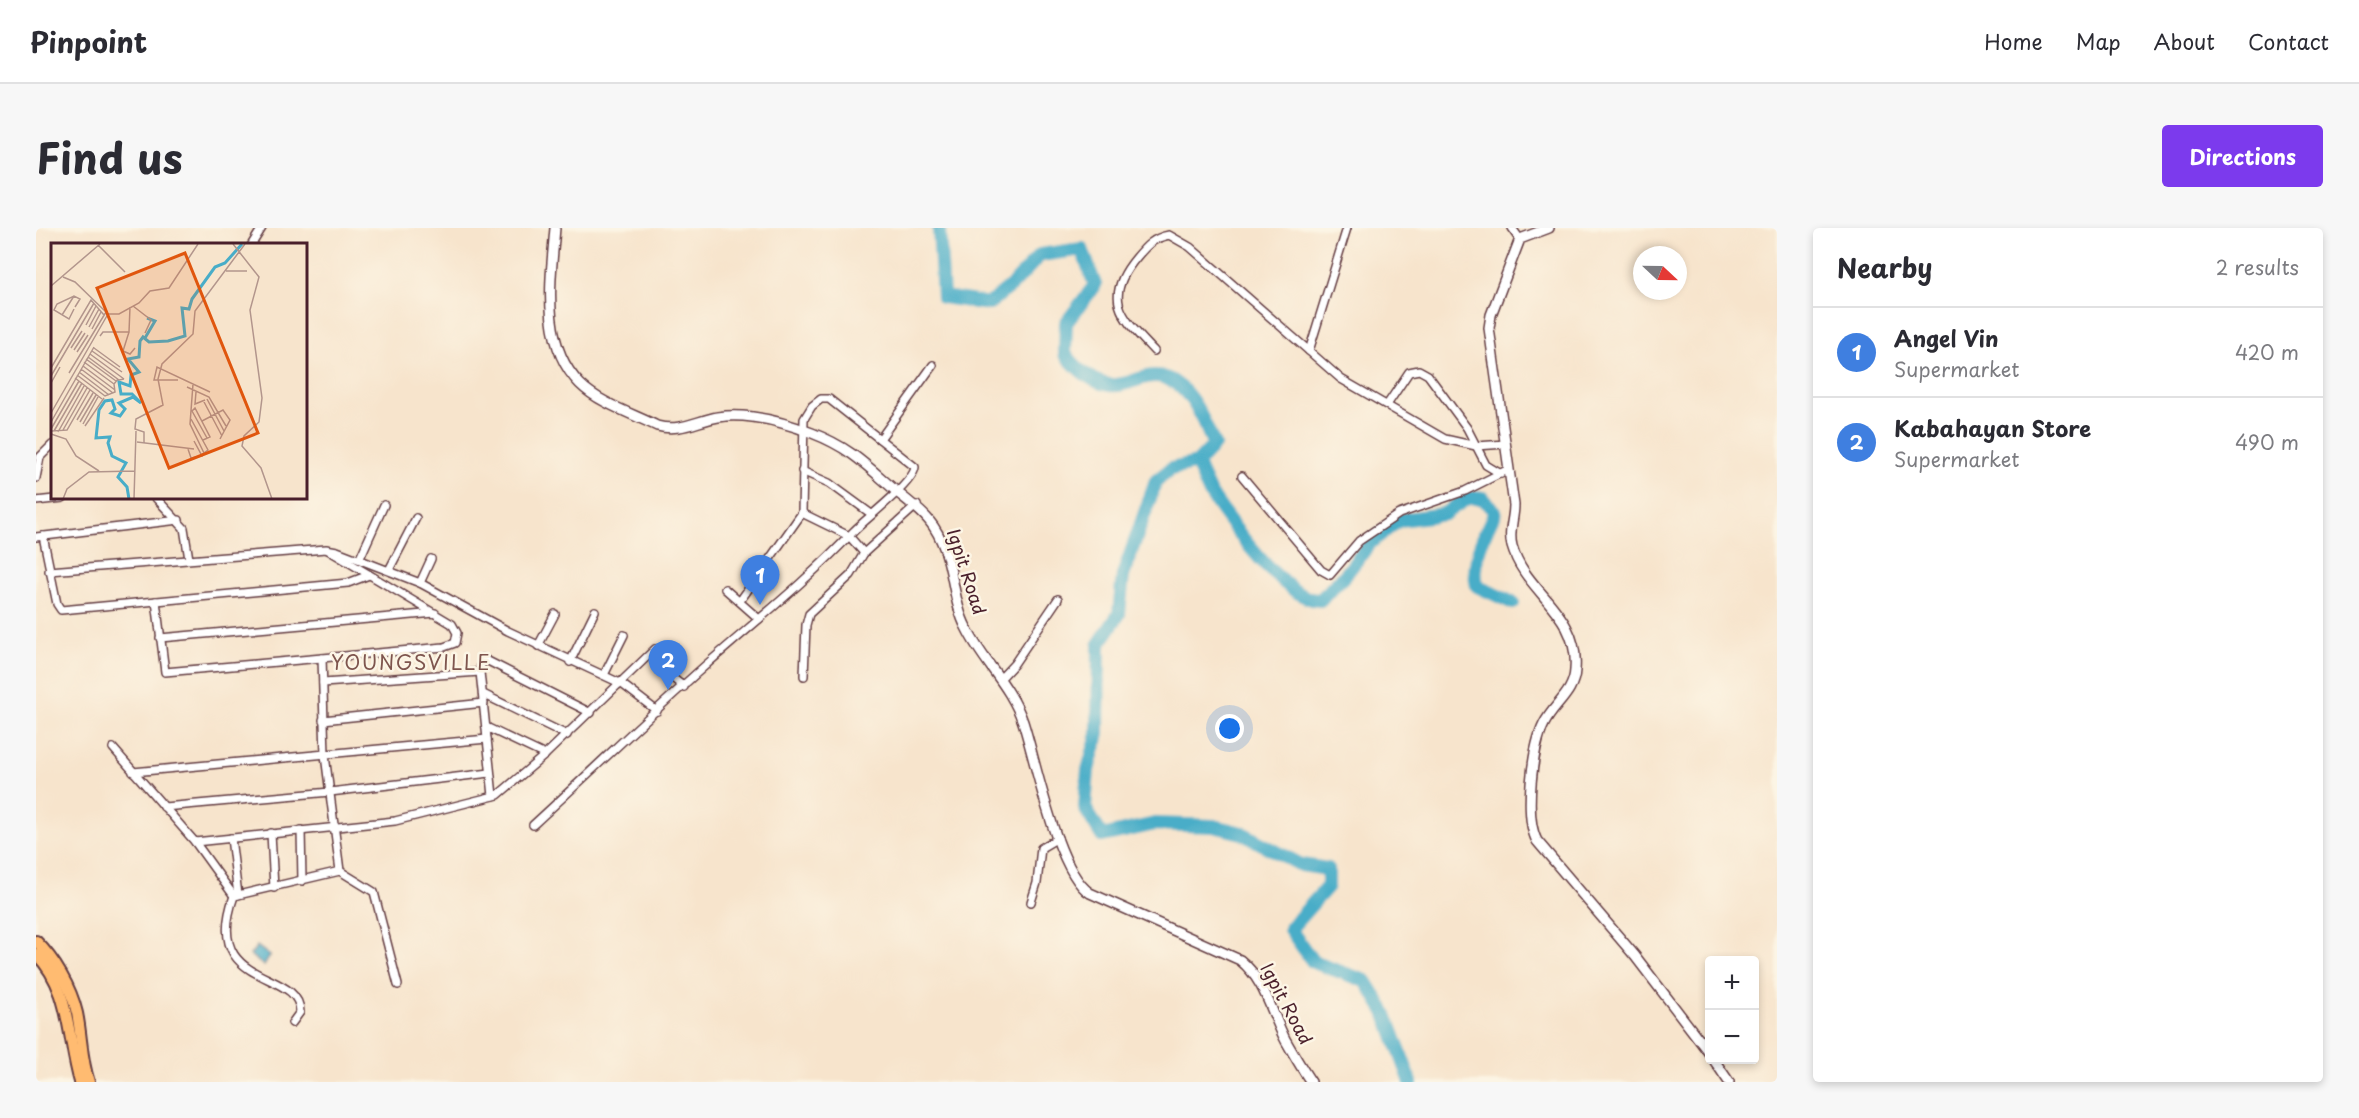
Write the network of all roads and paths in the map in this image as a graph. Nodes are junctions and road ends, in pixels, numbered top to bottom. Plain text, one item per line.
1 (262, 228) edge
2 (555, 228) edge
3 (1347, 228) edge
4 (1512, 228) edge
5 (1549, 228) edge
6 (1520, 239) junction
7 (253, 243) edge
8 (1154, 351) dead end
9 (1309, 351) junction
10 (933, 365) dead end
11 (1387, 405) junction
12 (803, 430) junction
13 (880, 439) junction
14 (1506, 444) junction
15 (51, 446) edge
16 (1476, 446) junction
17 (802, 471) junction
18 (1505, 472) junction
19 (1242, 476) dead end
20 (36, 478) edge
21 (898, 492) junction
22 (51, 499) edge
23 (158, 500) edge
24 (36, 501) edge
25 (384, 505) dead end
26 (917, 505) junction
27 (802, 513) junction
28 (870, 513) junction
29 (416, 518) dead end
30 (179, 520) junction
31 (39, 536) edge
32 (849, 536) junction
33 (326, 549) junction
34 (864, 553) junction
35 (360, 558) junction
36 (189, 559) junction
37 (431, 559) dead end
38 (389, 570) junction
39 (50, 572) junction
40 (369, 575) junction
41 (420, 583) junction
42 (725, 589) dead end
43 (1058, 599) dead end
44 (156, 600) junction
45 (740, 601) junction
46 (595, 611) dead end
47 (435, 613) junction
48 (555, 614) dead end
49 (759, 619) junction
50 (624, 635) dead end
51 (160, 638) junction
52 (538, 646) junction
53 (655, 649) dead end
54 (322, 658) junction
55 (570, 662) junction
56 (480, 672) junction
57 (604, 675) junction
58 (669, 675) dead end
59 (804, 676) dead end
60 (1000, 678) junction
61 (323, 683) junction
62 (622, 684) junction
63 (684, 687) junction
64 (483, 694) junction
65 (484, 703) junction
66 (657, 711) junction
67 (591, 713) junction
68 (323, 720) junction
69 (486, 727) junction
70 (567, 735) junction
71 (487, 739) junction
72 (113, 747) dead end
73 (325, 754) junction
74 (545, 755) junction
75 (133, 772) junction
76 (490, 773) junction
77 (330, 792) junction
78 (493, 796) junction
79 (164, 807) junction
80 (533, 825) dead end
81 (335, 827) junction
82 (301, 831) junction
83 (270, 833) junction
84 (231, 838) junction
85 (1058, 838) junction
86 (195, 842) junction
87 (340, 871) junction
88 (302, 881) junction
89 (274, 888) junction
90 (236, 896) junction
91 (1031, 902) dead end
92 (36, 941) edge
93 (36, 954) edge
94 (398, 985) dead end
95 (292, 1023) dead end
96 (1705, 1047) edge
97 (1717, 1064) edge
98 (80, 1082) edge
99 (89, 1082) edge
100 (1311, 1082) edge
101 (1729, 1082) edge

1 - 7 street
2 - 12 street, Igpit Road
3 - 9 street
4 - 6 street
5 - 6 street
6 - 14 street
8 - 9 street
9 - 11 street
10 - 13 street
11 - 16 street
11 - 16 street
12 - 13 street
12 - 17 street
12 - 21 street, Igpit Road
13 - 21 street
14 - 16 street
14 - 18 street
15 - 20 street
16 - 18 street
17 - 27 street
17 - 28 street
18 - 19 street
18 - 96 street
21 - 26 street, Igpit Road
21 - 28 street
22 - 24 street
23 - 30 street
25 - 35 street
26 - 34 street
26 - 60 street, Igpit Road
27 - 32 street
27 - 45 street
28 - 32 street
29 - 38 street
30 - 31 street
30 - 36 street
31 - 39 street
32 - 34 street
32 - 49 street
33 - 35 street
33 - 36 street
33 - 40 street
34 - 59 street
35 - 38 street
36 - 39 street
37 - 41 street
38 - 41 street
39 - 44 street
40 - 44 street
40 - 47 street
41 - 52 street
42 - 45 street
43 - 60 street
44 - 51 street
45 - 49 street
46 - 55 street
47 - 51 street
47 - 54 street
48 - 52 street
49 - 63 street
50 - 57 street
51 - 54 street
52 - 55 street
53 - 62 street
54 - 61 street
55 - 57 street
56 - 61 street
56 - 64 street
56 - 67 street
57 - 62 street
58 - 63 street
60 - 85 street, Igpit Road
61 - 68 street
62 - 66 street
62 - 67 street
63 - 66 street
64 - 65 street
64 - 70 street
65 - 68 street
65 - 69 street
66 - 80 street
67 - 70 street
68 - 73 street
69 - 71 street
69 - 74 street
70 - 74 street
71 - 73 street
71 - 76 street
72 - 75 street
73 - 75 street
73 - 77 street
74 - 78 street
75 - 79 street
76 - 77 street
76 - 78 street
77 - 79 street
77 - 81 street
78 - 81 street
79 - 86 street
81 - 82 street
81 - 87 street
82 - 83 street
82 - 88 street
83 - 84 street
83 - 89 street
84 - 86 street
84 - 90 street
85 - 91 street
85 - 100 street, Igpit Road
86 - 90 street
87 - 88 street
87 - 94 street
88 - 89 street
89 - 90 street
90 - 95 street
92 - 99 main road
93 - 98 main road
97 - 101 street

